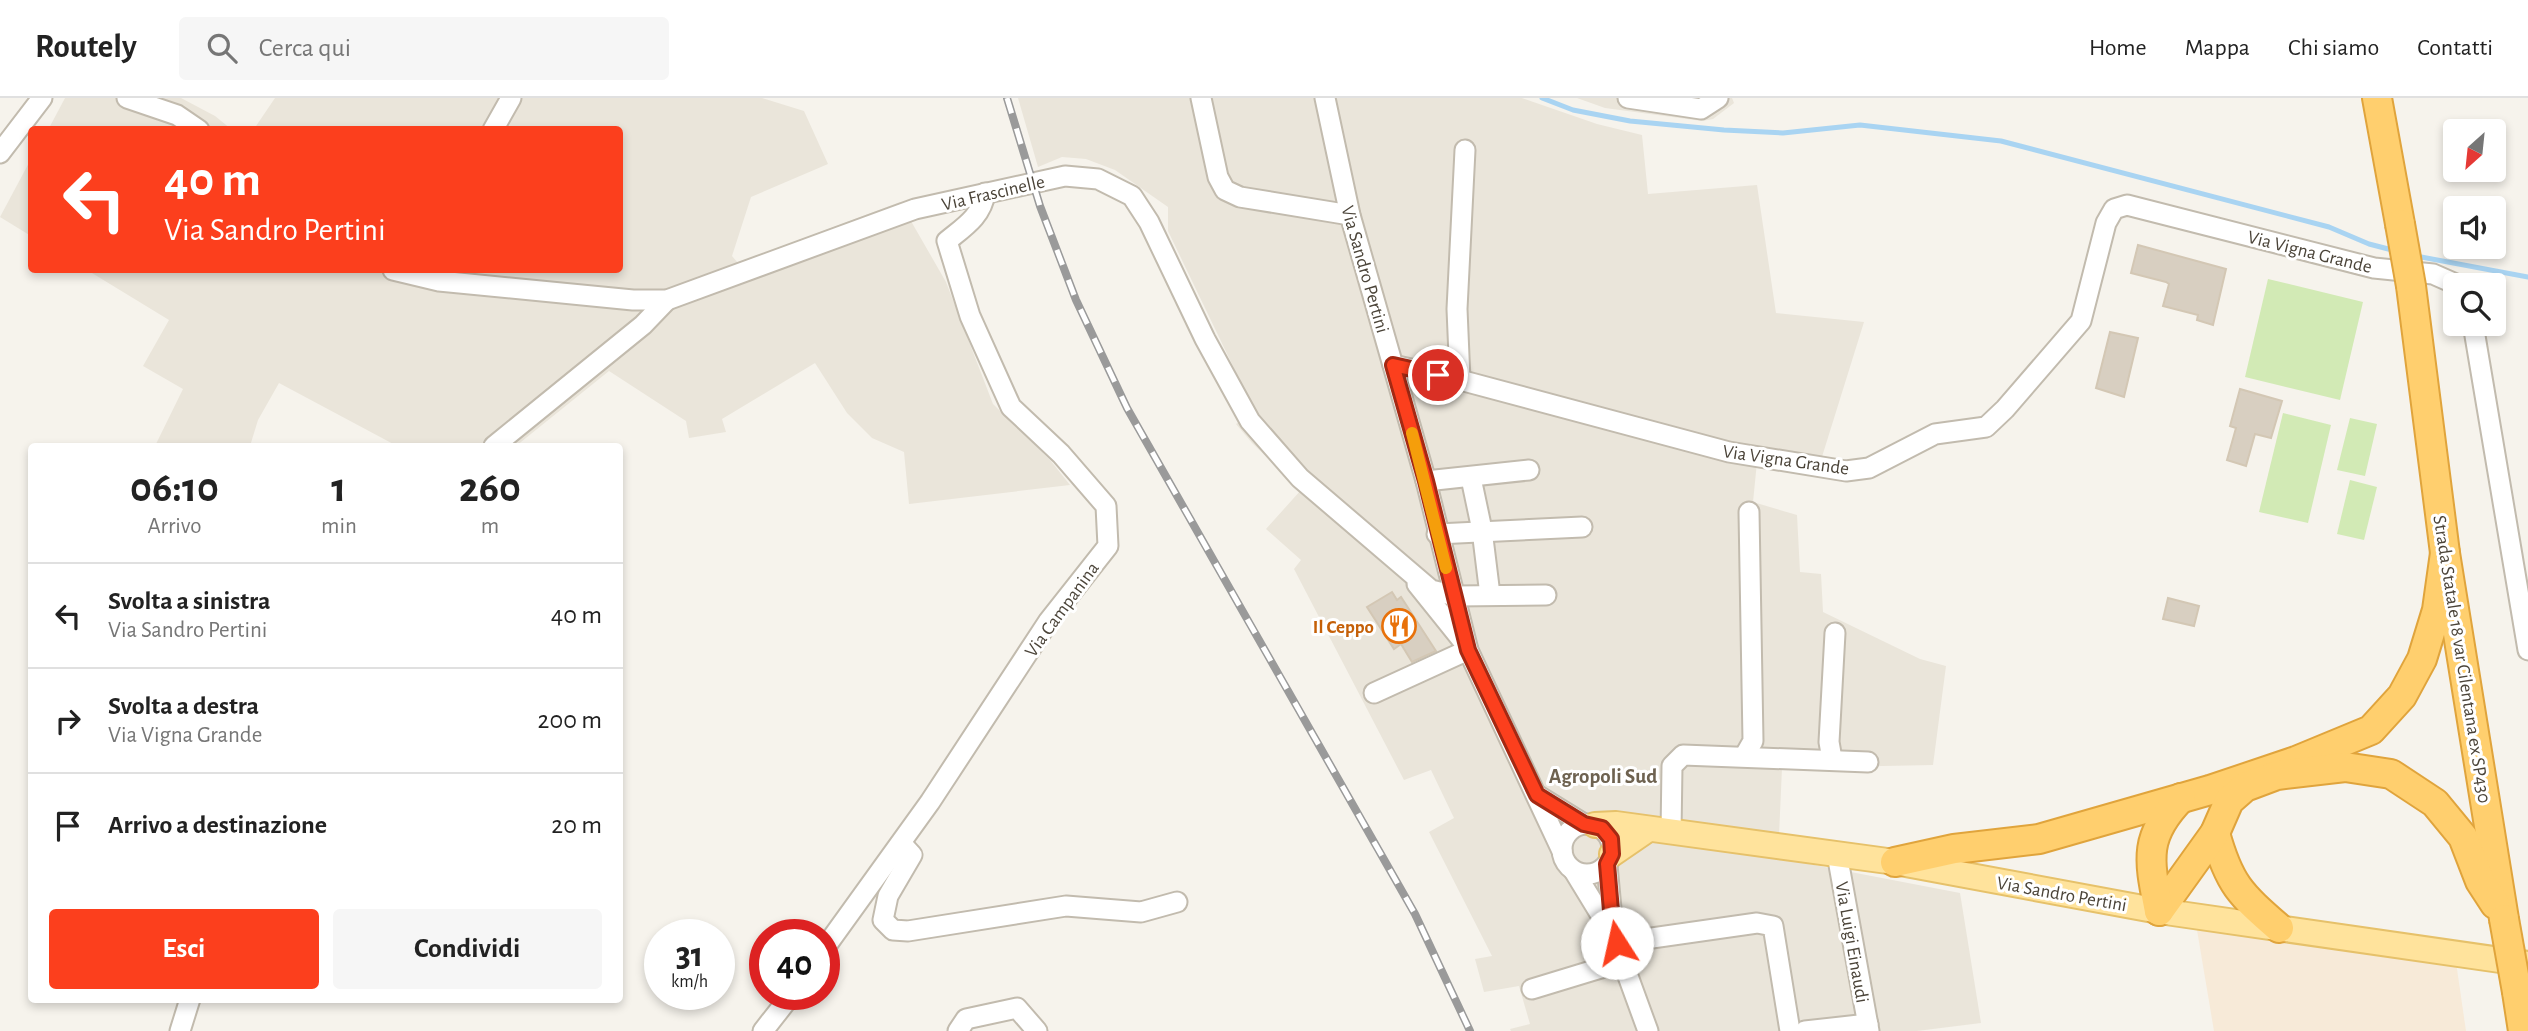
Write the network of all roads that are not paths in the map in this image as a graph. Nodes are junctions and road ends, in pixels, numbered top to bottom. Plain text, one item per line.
1 (42, 98) edge
2 (127, 98) edge
3 (511, 98) edge
4 (1201, 98) edge
5 (1325, 98) edge
6 (1628, 98) edge
7 (1718, 98) edge
8 (2377, 98) edge
9 (193, 126) edge
10 (495, 126) edge
11 (1465, 150) dead end
12 (0, 153) edge
13 (985, 193) junction
14 (1350, 215) junction
15 (422, 273) edge
16 (2443, 278) edge
17 (667, 300) junction
18 (2475, 336) edge
19 (1393, 365) junction
20 (1460, 380) junction
21 (498, 443) edge
22 (1529, 470) dead end
23 (1471, 478) junction
24 (1426, 481) junction
25 (1749, 512) dead end
26 (1582, 527) dead end
27 (1482, 530) junction
28 (1439, 542) junction
29 (2445, 553) junction
30 (1413, 574) junction
31 (1453, 589) junction
32 (1490, 595) junction
33 (1546, 595) dead end
34 (1835, 633) dead end
35 (1468, 650) junction
36 (2528, 650) edge
37 (1374, 693) dead end
38 (1745, 755) junction
39 (1832, 759) junction
40 (1868, 762) dead end
41 (1537, 795) junction
42 (2181, 798) junction
43 (1589, 824) junction
44 (1659, 831) junction
45 (2215, 833) junction
46 (901, 843) junction
47 (1562, 851) junction
48 (1837, 854) junction
49 (1609, 859) junction
50 (1895, 862) junction
51 (1574, 871) junction
52 (1177, 902) dead end
53 (2159, 911) junction
54 (2504, 919) junction
55 (840, 927) edge
56 (2279, 928) junction
57 (1618, 946) junction
58 (2528, 964) edge
59 (1532, 989) dead end
60 (189, 1003) edge
61 (779, 1010) edge
62 (1868, 1027) edge
63 (180, 1031) edge
64 (763, 1031) edge
65 (958, 1031) edge
66 (1037, 1031) edge
67 (1648, 1031) edge
68 (1790, 1031) edge
69 (1805, 1031) edge
70 (2523, 1031) edge

1 - 12 street
2 - 9 street
3 - 10 street
4 - 14 street
5 - 14 street, Via Sandro Pertini
6 - 7 street
8 - 29 highway, Strada Statale 18 var Cilentana ex SP430, bridge
11 - 20 street
13 - 17 street, Via Frascinelle
13 - 30 street, Via Frascinelle
13 - 46 street, Via Campanina
14 - 19 street, Via Sandro Pertini
15 - 17 street, Via Frascinelle
16 - 20 street, Via Vigna Grande
17 - 21 street
18 - 36 street
19 - 20 street, Via Vigna Grande
19 - 24 street, Via Sandro Pertini
22 - 23 street
23 - 24 street
23 - 27 street
24 - 28 street, Via Sandro Pertini
25 - 38 street
26 - 27 street
27 - 28 street
27 - 32 street
28 - 30 street
28 - 31 street, Via Sandro Pertini
29 - 42 highway
29 - 54 highway, Strada Statale 18 var Cilentana ex SP430
30 - 31 street, Via Frascinelle
30 - 35 street, Via Frascinelle
31 - 32 street
31 - 35 street, Via Sandro Pertini
32 - 33 street
34 - 39 street
35 - 37 street
35 - 41 street, Via Sandro Pertini
38 - 39 street
38 - 44 street
39 - 40 street
41 - 43 street, Via Sandro Pertini
41 - 47 street, Via Sandro Pertini
42 - 50 highway
42 - 53 highway
43 - 44 main road, Via Sandro Pertini
43 - 47 street
43 - 49 street
44 - 48 main road, Via Sandro Pertini
44 - 49 main road
45 - 53 highway
45 - 54 highway
45 - 56 highway
46 - 52 street
46 - 55 street, Via Campanina
47 - 51 street
48 - 50 main road, Via Sandro Pertini
48 - 62 street, Via Luigi Einaudi
49 - 51 street
49 - 57 street
50 - 53 main road, Via Sandro Pertini
51 - 57 street
53 - 56 main road, Via Sandro Pertini
54 - 70 highway, Strada Statale 18 var Cilentana ex SP430, bridge
56 - 58 main road, Via Sandro Pertini
57 - 59 street
57 - 67 street
57 - 68 street
60 - 63 street
61 - 64 street
62 - 69 street
65 - 66 street

